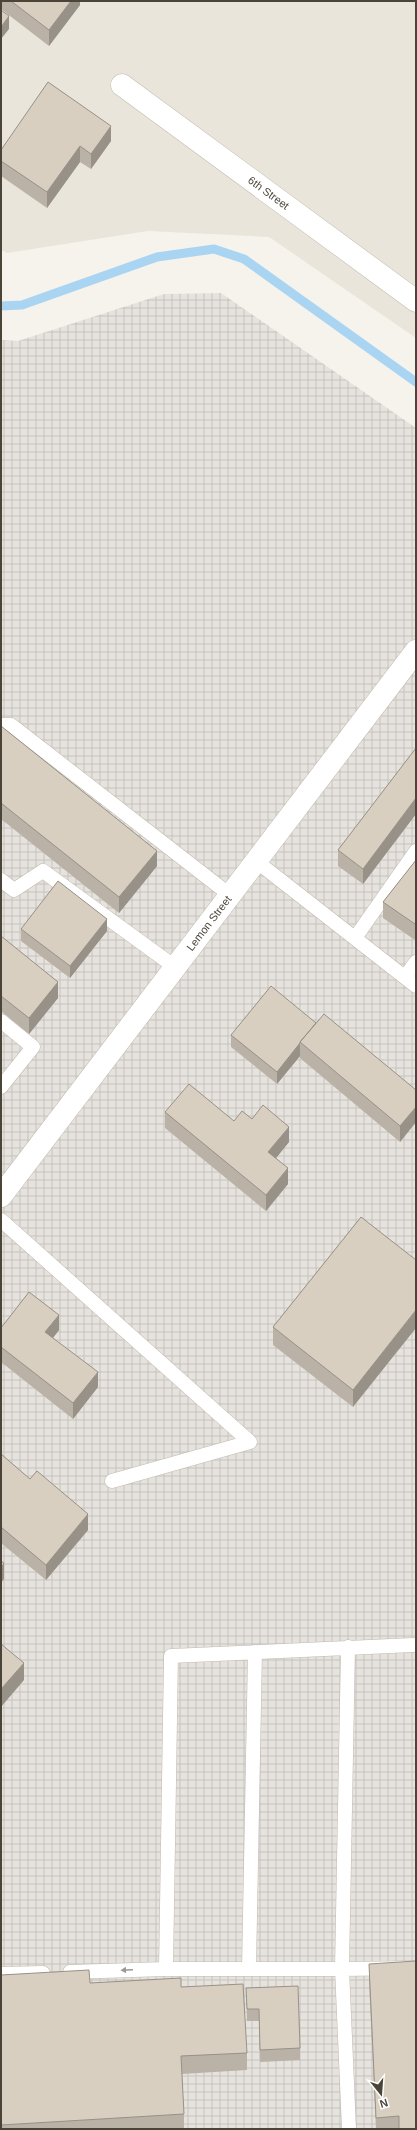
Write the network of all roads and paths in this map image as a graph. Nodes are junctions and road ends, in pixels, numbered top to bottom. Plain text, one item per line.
1 (122, 85) dead end
2 (416, 301) edge
3 (416, 651) edge
4 (1, 725) edge
5 (416, 851) edge
6 (256, 861) junction
7 (1, 880) edge
8 (230, 895) junction
9 (354, 938) junction
10 (416, 962) edge
11 (175, 967) junction
12 (405, 977) junction
13 (416, 986) edge
14 (1, 1021) edge
15 (1, 1087) edge
16 (1, 1196) edge
17 (1, 1220) edge
18 (112, 1481) dead end
19 (416, 1644) edge
20 (348, 1647) junction
21 (255, 1652) junction
22 (249, 1968) junction
23 (416, 1968) edge
24 (166, 1969) junction
25 (342, 1969) junction
26 (1, 1974) edge
27 (349, 2129) edge

1 - 2 street, 6th Street
3 - 6 street, Lemon Street
4 - 8 lane
5 - 9 lane
6 - 8 street, Lemon Street
6 - 9 lane
7 - 11 lane
8 - 11 street, Lemon Street
9 - 12 lane
10 - 12 lane
11 - 16 street, Lemon Street
12 - 13 lane
14 - 15 lane
17 - 18 lane
19 - 20 lane
20 - 21 lane
20 - 25 lane
21 - 22 lane
21 - 24 lane
22 - 24 lane
22 - 25 lane
23 - 25 lane
24 -> 26 lane
25 - 27 lane

